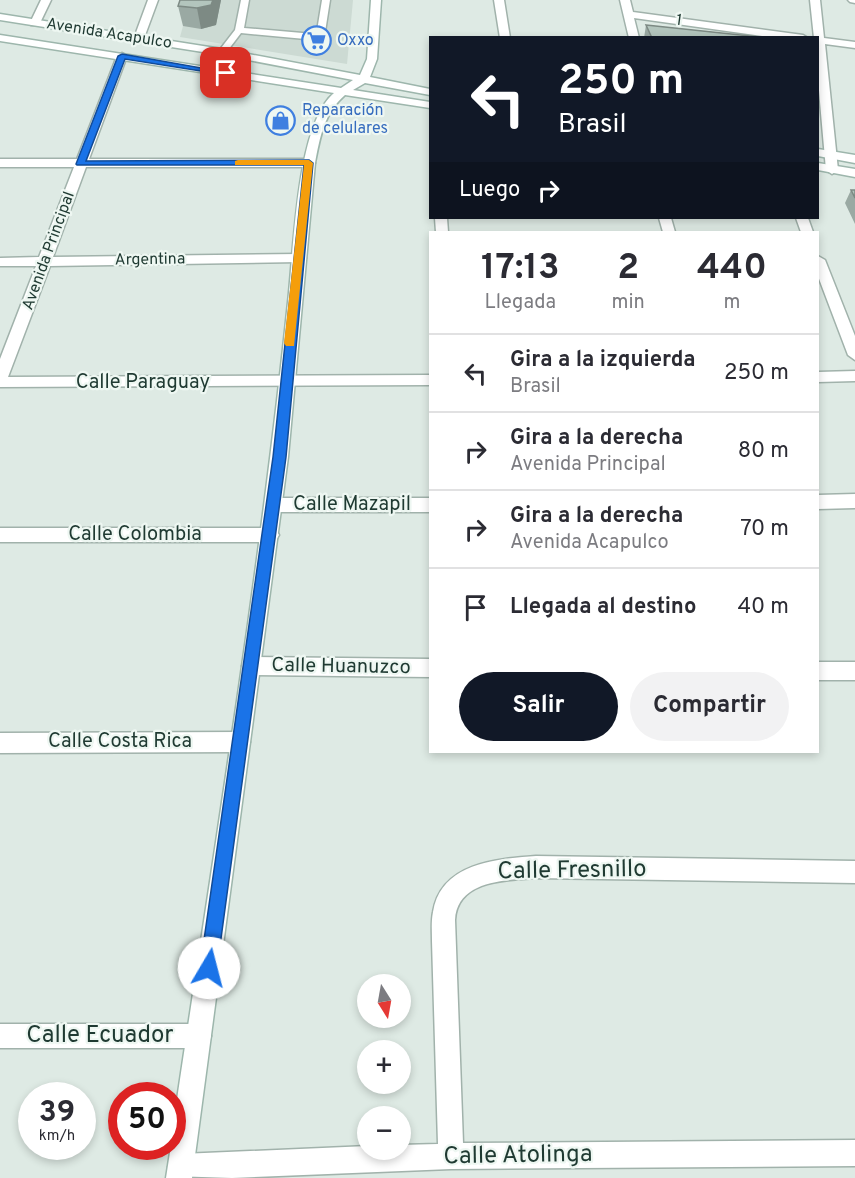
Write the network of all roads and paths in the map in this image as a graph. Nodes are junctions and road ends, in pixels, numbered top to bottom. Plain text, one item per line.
1 (46, 0) edge
2 (153, 0) edge
3 (245, 0) edge
4 (326, 0) edge
5 (376, 0) edge
6 (499, 0) edge
7 (625, 0) edge
8 (815, 0) edge
9 (627, 14) junction
10 (0, 17) edge
11 (35, 23) junction
12 (239, 30) junction
13 (505, 36) edge
14 (633, 36) edge
15 (788, 36) edge
16 (819, 36) edge
17 (0, 38) edge
18 (139, 38) junction
19 (819, 40) edge
20 (855, 45) edge
21 (222, 52) junction
22 (122, 56) junction
23 (361, 80) junction
24 (342, 92) junction
25 (429, 92) edge
26 (429, 105) edge
27 (824, 154) edge
28 (855, 159) edge
29 (309, 163) junction
30 (0, 164) edge
31 (81, 164) junction
32 (819, 167) edge
33 (832, 170) junction
34 (855, 173) edge
35 (299, 258) junction
36 (46, 261) junction
37 (0, 262) edge
38 (820, 276) edge
39 (855, 355) edge
40 (855, 376) edge
41 (819, 377) edge
42 (429, 380) edge
43 (0, 381) edge
44 (286, 382) junction
45 (855, 501) edge
46 (819, 502) edge
47 (273, 505) junction
48 (429, 505) edge
49 (0, 535) edge
50 (270, 535) junction
51 (252, 666) junction
52 (429, 668) edge
53 (819, 671) edge
54 (855, 671) edge
55 (240, 742) junction
56 (0, 743) edge
57 (855, 872) edge
58 (199, 1035) junction
59 (0, 1036) edge
60 (855, 1153) edge
61 (451, 1156) junction
62 (180, 1173) edge

1 - 11 street
2 - 18 street
3 - 12 lane
4 - 12 lane
5 - 23 street
6 - 13 street
7 - 9 street
8 - 16 street
9 - 14 street
9 - 15 street, 1
10 - 11 street, Avenida Acapulco
11 - 18 street, Avenida Acapulco
12 - 21 lane
17 - 22 street, Avenida Acapulco
18 - 21 street, Avenida Acapulco
19 - 20 street
19 - 27 street
21 - 23 street, Avenida Acapulco
22 - 24 street, Avenida Acapulco
22 - 31 street, Avenida Principal
23 - 24 street
23 - 25 street, Avenida Acapulco
24 - 26 street, Avenida Acapulco
24 - 29 street
27 - 28 street
27 - 33 street
29 - 31 street
29 - 35 street
30 - 31 street
31 - 36 street, Avenida Principal
32 - 33 street
33 - 34 street
35 - 36 street, Argentina
35 - 44 street
36 - 37 street, Argentina
36 - 43 street, Avenida Principal
38 - 39 street
40 - 41 street
42 - 44 street, Calle Paraguay
43 - 44 street, Calle Paraguay
44 - 47 street
45 - 46 street
47 - 48 street, Calle Mazapil
47 - 50 street
49 - 50 street, Calle Colombia
50 - 51 street
51 - 52 street, Calle Huanuzco
51 - 55 street
53 - 54 street
55 - 56 street, Calle Costa Rica
55 - 58 street
57 - 61 street, Calle Fresnillo
58 - 59 street, Calle Ecuador
58 - 62 street
60 - 61 street, Calle Atolinga
61 - 62 street, Calle Atolinga

